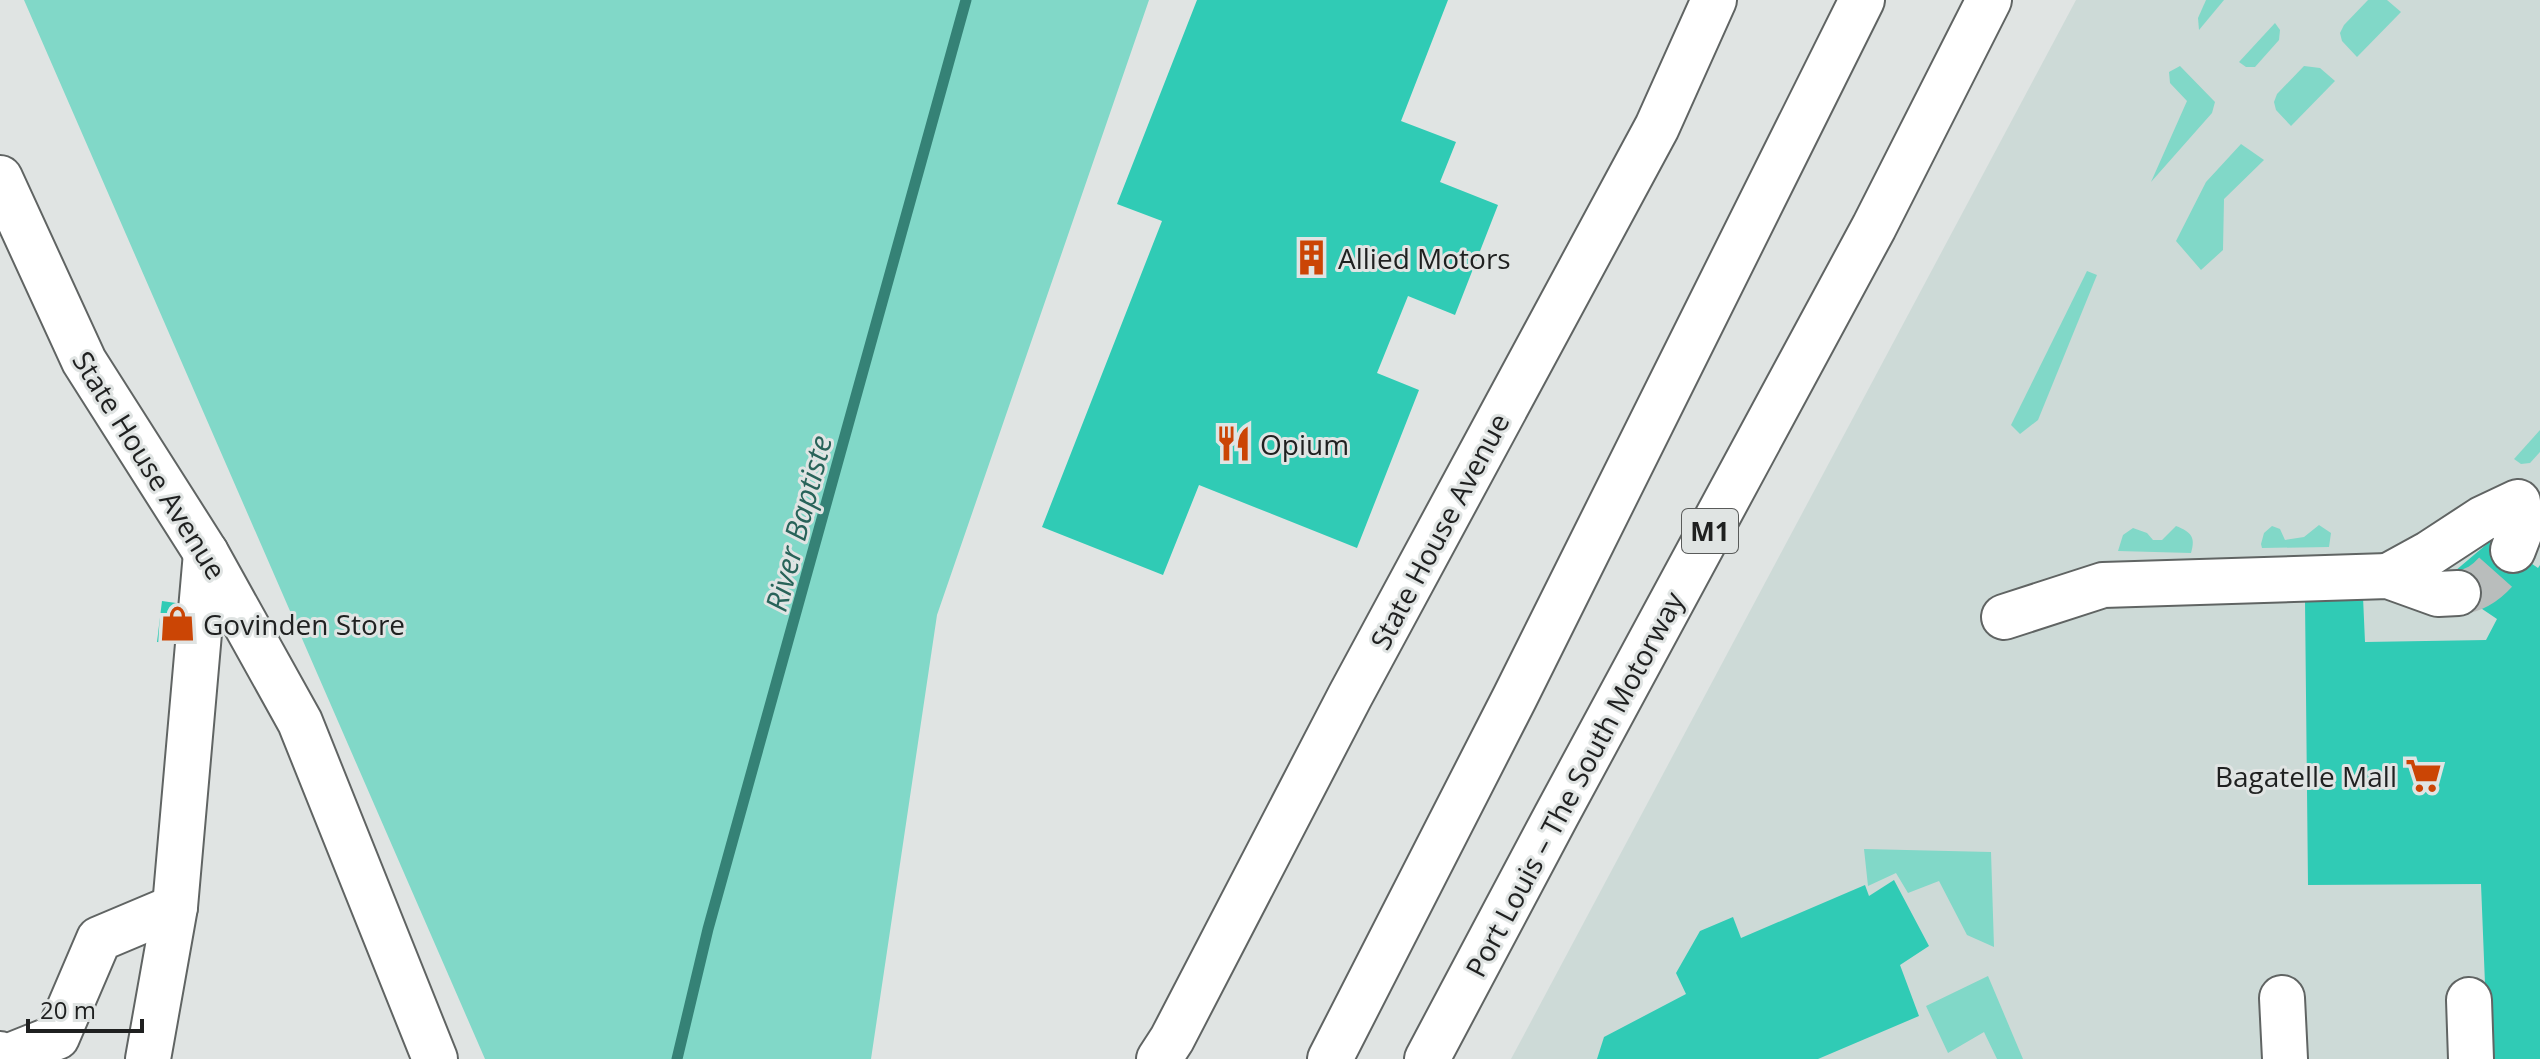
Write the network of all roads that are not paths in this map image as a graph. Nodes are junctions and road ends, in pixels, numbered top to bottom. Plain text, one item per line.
1 (1714, 0) edge
2 (1862, 0) edge
3 (1989, 0) edge
4 (0, 178) edge
5 (2513, 550) tunnel mouth
6 (206, 553) junction
7 (2388, 576) junction
8 (2458, 593) tunnel mouth
9 (2004, 617) dead end
10 (175, 907) junction
11 (2282, 998) dead end
12 (2469, 1000) dead end
13 (0, 1054) edge
14 (148, 1059) edge
15 (435, 1059) edge
16 (1159, 1059) edge
17 (1330, 1059) edge
18 (1427, 1059) edge
19 (2285, 1059) edge
20 (2471, 1059) edge

1 - 16 main road, State House Avenue
2 - 17 main road
3 - 18 main road, Port Louis – The South Motorway / M1
4 - 6 main road, State House Avenue
5 - 7 main road
6 - 10 main road
6 - 15 main road, State House Avenue
7 - 8 main road
7 - 9 main road
10 - 13 main road
10 - 14 main road
11 - 19 main road
12 - 20 main road

